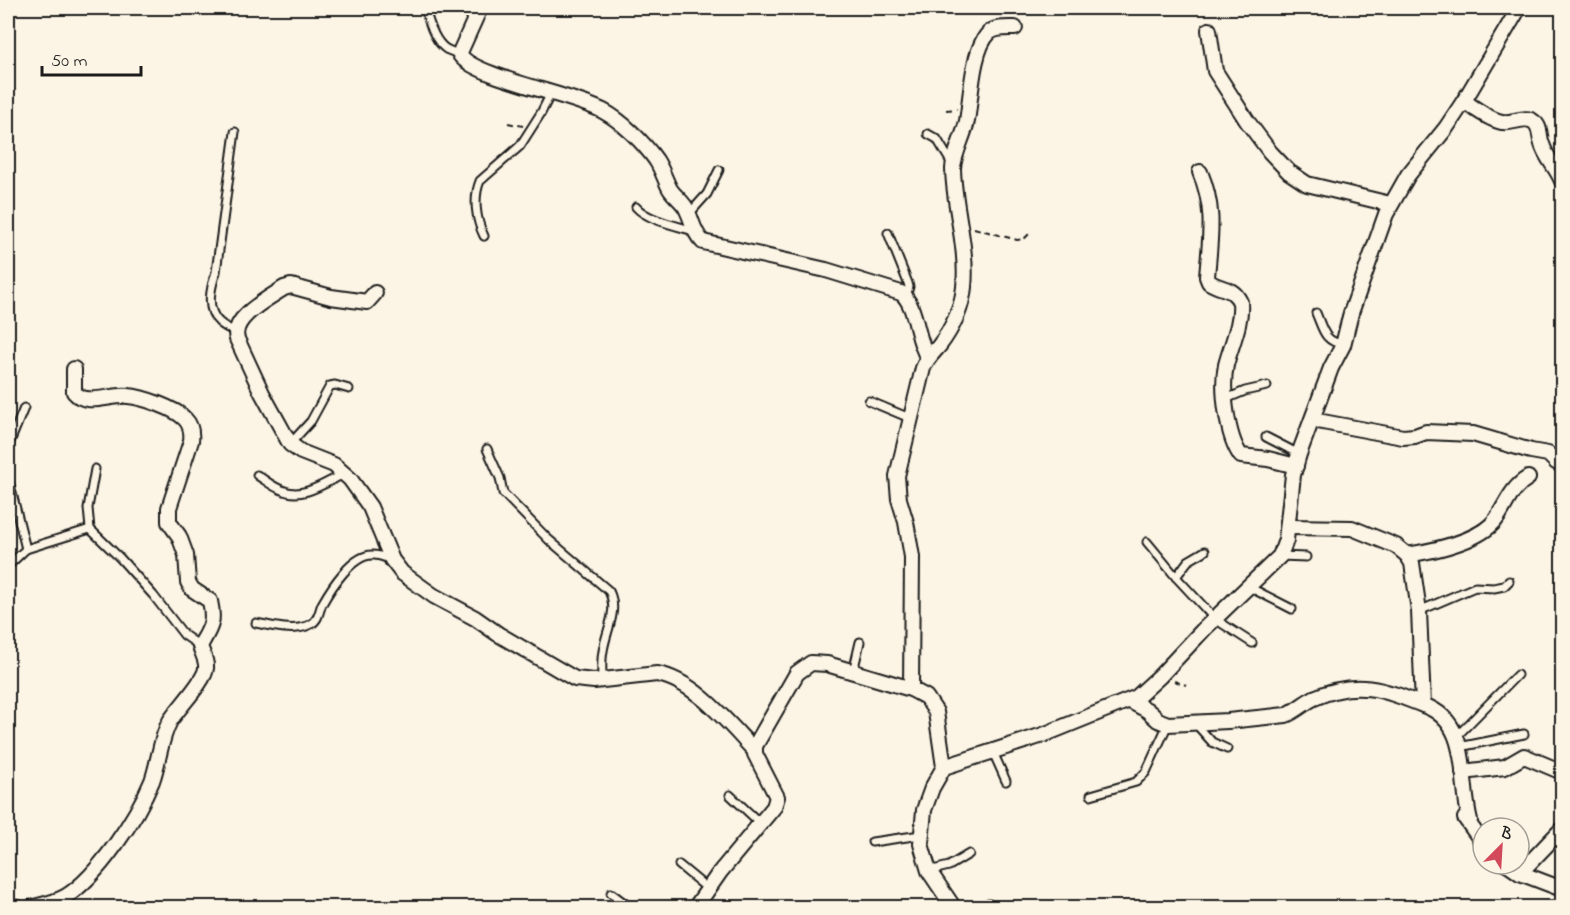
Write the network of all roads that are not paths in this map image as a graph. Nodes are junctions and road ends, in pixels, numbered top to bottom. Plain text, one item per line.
1 (425, 8) edge
2 (480, 8) edge
3 (1519, 8) edge
4 (1015, 28) dead end
5 (1209, 30) dead end
6 (460, 55) junction
7 (551, 93) junction
8 (1464, 101) junction
9 (235, 132) dead end
10 (928, 134) dead end
11 (953, 166) junction
12 (719, 170) dead end
13 (1200, 172) dead end
14 (1563, 182) edge
15 (1390, 204) junction
16 (636, 207) dead end
17 (689, 214) junction
18 (694, 231) junction
19 (888, 233) dead end
20 (484, 236) dead end
21 (375, 293) dead end
22 (906, 296) junction
23 (1316, 313) dead end
24 (235, 332) junction
25 (1343, 345) junction
26 (928, 358) junction
27 (74, 369) dead end
28 (1267, 386) dead end
29 (349, 389) dead end
30 (1226, 399) junction
31 (869, 401) dead end
32 (24, 408) dead end
33 (912, 419) junction
34 (1312, 420) junction
35 (1266, 437) dead end
36 (290, 444) junction
37 (8, 447) edge
38 (487, 450) dead end
39 (1298, 460) junction
40 (1562, 461) edge
41 (95, 469) dead end
42 (344, 474) junction
43 (257, 475) dead end
44 (8, 477) edge
45 (1528, 477) dead end
46 (1288, 527) junction
47 (90, 529) junction
48 (1147, 542) dead end
49 (26, 549) junction
50 (1205, 551) dead end
51 (1407, 555) junction
52 (1280, 556) junction
53 (1306, 557) dead end
54 (392, 560) junction
55 (8, 566) edge
56 (1176, 577) junction
57 (1509, 581) dead end
58 (1249, 587) junction
59 (1292, 609) dead end
60 (1419, 611) junction
61 (1215, 618) junction
62 (256, 623) dead end
63 (860, 642) dead end
64 (1252, 643) dead end
65 (200, 646) junction
66 (853, 672) junction
67 (1517, 675) dead end
68 (602, 680) junction
69 (911, 689) junction
70 (1130, 701) junction
71 (1423, 705) junction
72 (1195, 723) junction
73 (1168, 724) junction
74 (1524, 734) dead end
75 (1458, 742) junction
76 (1227, 749) dead end
77 (754, 750) junction
78 (993, 752) junction
79 (944, 767) junction
80 (1463, 772) junction
81 (1563, 772) edge
82 (1006, 781) dead end
83 (730, 795) dead end
84 (1091, 795) dead end
85 (761, 824) junction
86 (1471, 826) edge
87 (1563, 829) edge
88 (921, 835) junction
89 (872, 842) dead end
90 (969, 854) dead end
91 (1531, 862) edge
92 (679, 865) dead end
93 (929, 871) junction
94 (1528, 876) edge
95 (708, 889) junction
96 (1563, 889) edge
97 (611, 892) dead end
98 (989, 904) dead end
99 (8, 907) edge
100 (18, 908) edge
101 (30, 908) edge
102 (631, 908) edge
103 (695, 908) edge
104 (954, 908) edge
105 (963, 908) edge

1 - 6 lane
2 - 6 street
3 - 8 street
4 - 11 street
5 - 15 street
6 - 7 street
7 - 17 street
7 - 20 lane
8 - 14 street
8 - 15 street
9 - 24 lane
10 - 11 lane
11 - 26 street
12 - 17 lane
13 - 30 street
15 - 25 street
16 - 18 lane
17 - 18 street
18 - 22 street
19 - 22 lane
21 - 24 street
22 - 26 street
23 - 25 lane
24 - 36 street
25 - 34 street
26 - 33 street
27 - 65 street
28 - 30 lane
29 - 36 lane
30 - 39 street
31 - 33 lane
32 - 37 lane
33 - 69 street
34 - 39 street
34 - 40 street
35 - 39 lane
36 - 42 street
38 - 68 lane
39 - 46 street
41 - 47 lane
42 - 43 lane
42 - 54 street
44 - 49 lane
45 - 51 street
46 - 51 street
46 - 52 street
47 - 49 lane
47 - 65 lane
48 - 56 lane
49 - 55 lane
50 - 56 lane
51 - 60 street
52 - 53 lane
52 - 58 street
54 - 62 lane
54 - 68 street
56 - 61 lane
57 - 60 lane
58 - 59 lane
58 - 61 street
60 - 71 street
61 - 64 lane
61 - 70 street
63 - 66 lane
65 - 101 street
66 - 69 street
66 - 77 street
67 - 75 lane
68 - 77 street
69 - 79 street
70 - 73 street
70 - 78 street
71 - 72 street
71 - 75 street
72 - 73 street
72 - 76 lane
73 - 84 lane
74 - 75 lane
75 - 80 street
77 - 85 street
78 - 79 street
78 - 82 lane
79 - 88 street
80 - 81 street
80 - 86 street
83 - 85 lane
85 - 95 street
87 - 91 street
88 - 89 lane
88 - 93 street
90 - 93 lane
92 - 95 lane
93 - 104 street
94 - 96 street
95 - 103 street
97 - 102 lane
98 - 105 lane
99 - 100 street

